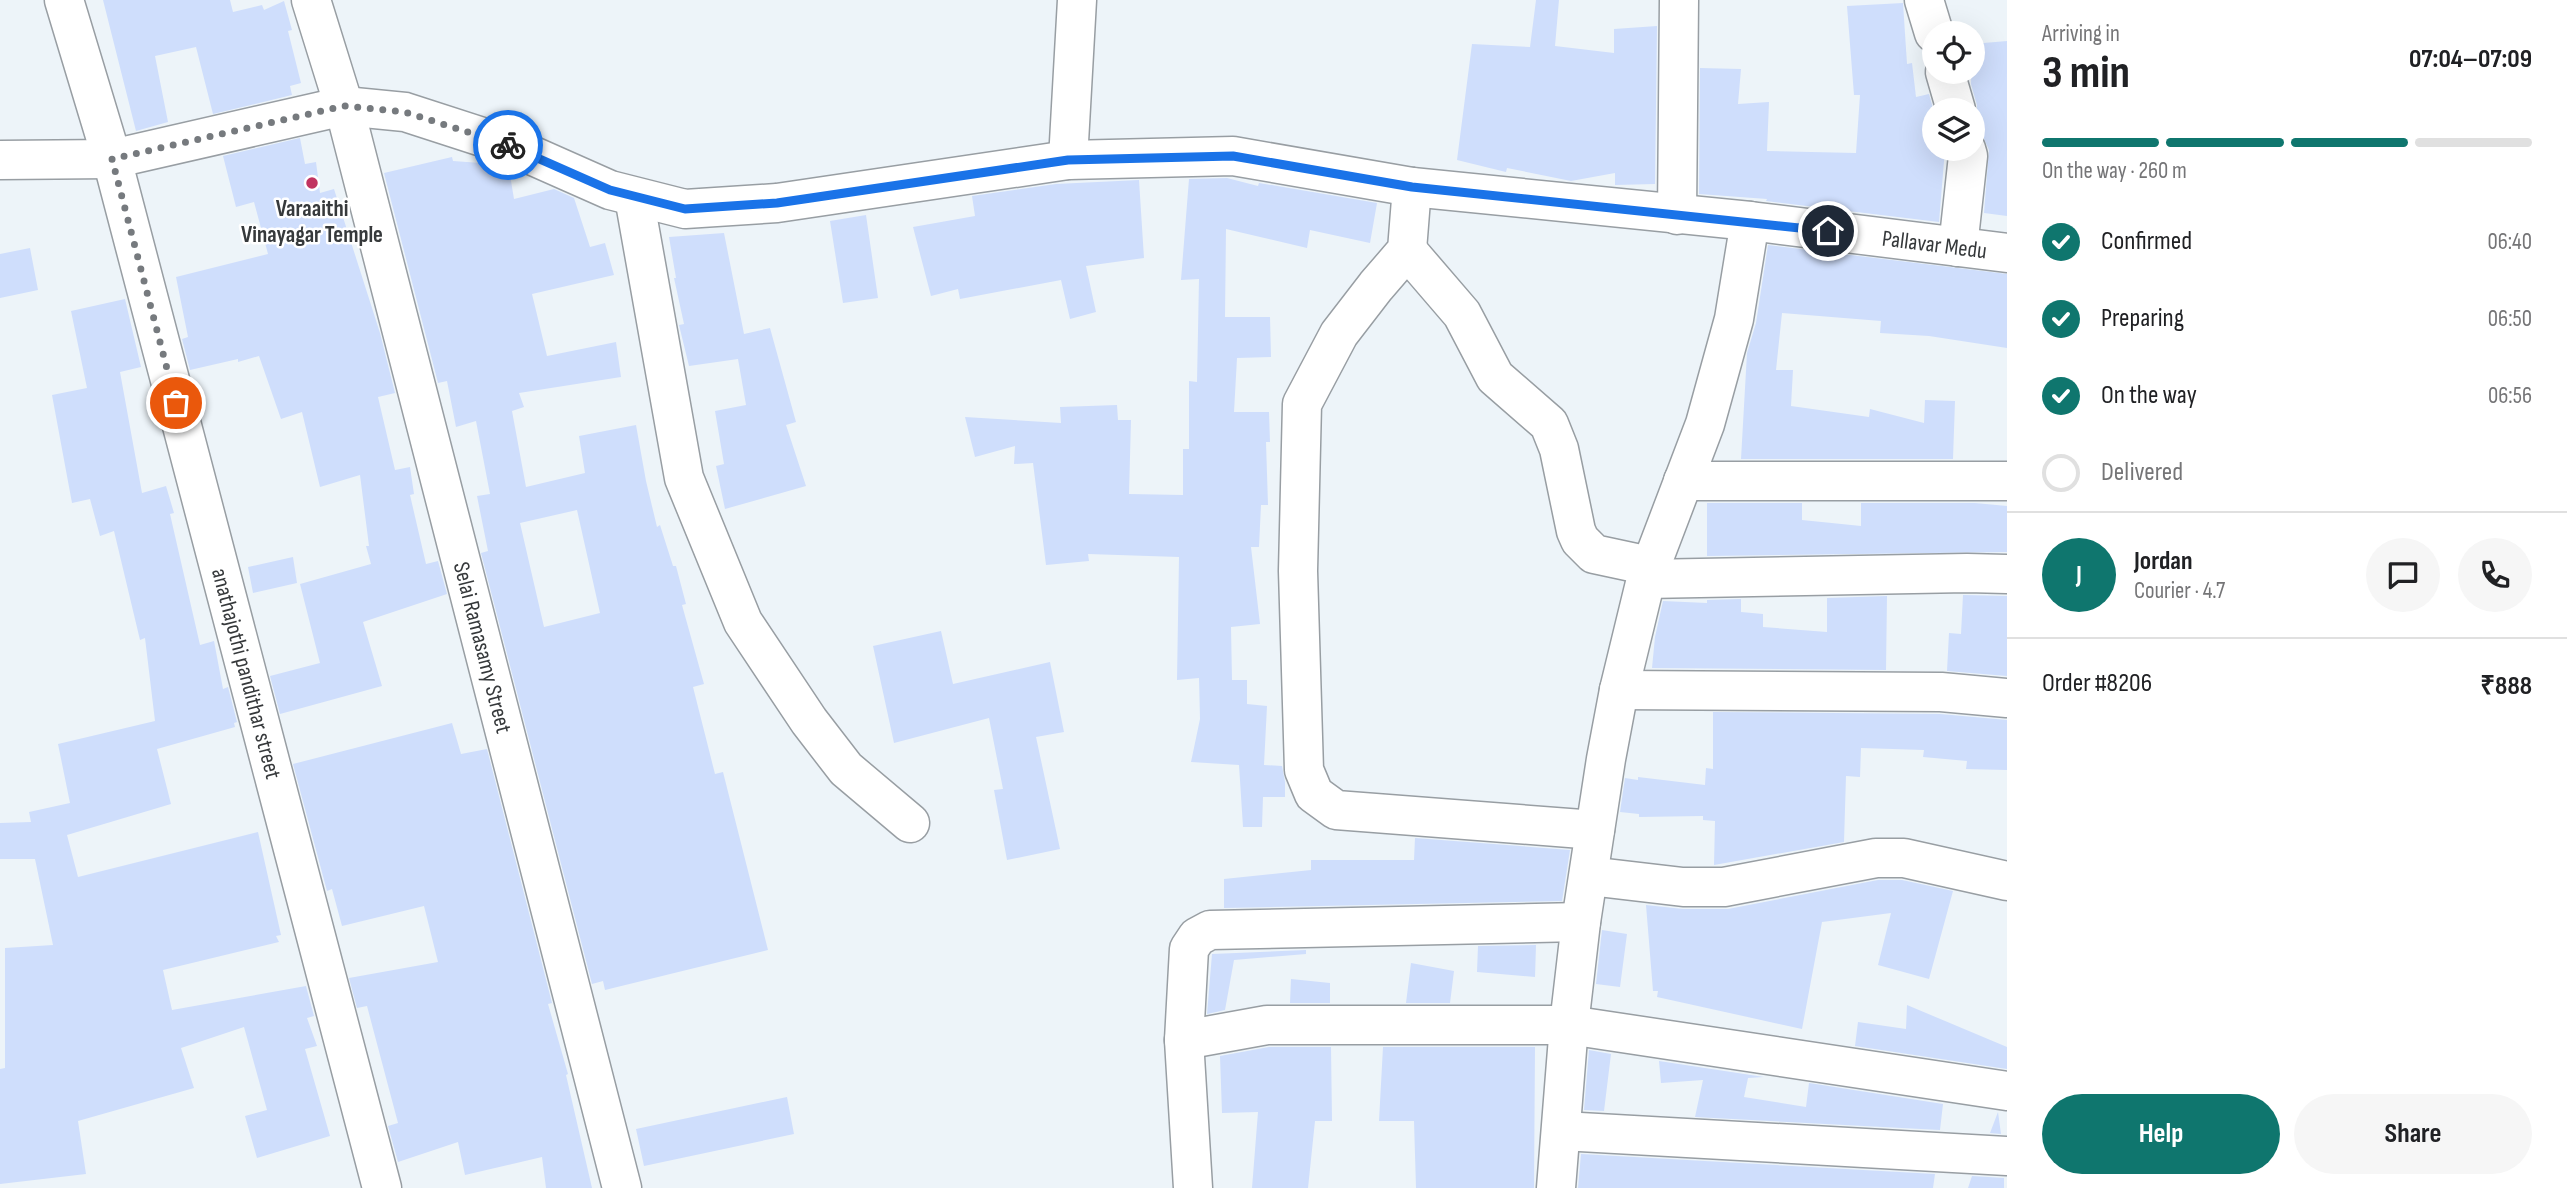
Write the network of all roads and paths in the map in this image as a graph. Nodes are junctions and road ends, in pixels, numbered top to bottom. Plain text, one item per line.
1 (64, 0) edge
2 (311, 0) edge
3 (1077, 0) edge
4 (1679, 0) edge
5 (1924, 0) edge
6 (1930, 21) edge
7 (344, 106) junction
8 (112, 159) junction
9 (0, 160) edge
10 (1068, 160) junction
11 (1967, 161) edge
12 (1412, 187) junction
13 (634, 197) junction
14 (1676, 215) junction
15 (1749, 221) junction
16 (1958, 247) junction
17 (1407, 250) junction
18 (2007, 253) edge
19 (1683, 481) junction
20 (2007, 481) edge
21 (1648, 573) junction
22 (2007, 575) edge
23 (1619, 690) junction
24 (2007, 698) edge
25 (910, 822) dead end
26 (1595, 830) junction
27 (1589, 876) junction
28 (2007, 881) edge
29 (1581, 922) junction
30 (1569, 1025) junction
31 (1184, 1040) junction
32 (2007, 1091) edge
33 (1562, 1130) junction
34 (2007, 1156) edge
35 (382, 1188) edge
36 (622, 1188) edge
37 (1193, 1188) edge
38 (1556, 1188) edge

1 - 8 street, anathajothi pandithar street
2 - 7 street, Selai Ramasamy Street
3 - 10 street
4 - 14 street
5 - 6 street
7 - 8 street, Pallavar Medu
7 - 13 street, Pallavar Medu
7 - 36 street, Selai Ramasamy Street
8 - 9 street, Pallavar Medu
8 - 35 street, anathajothi pandithar street
10 - 12 street, Pallavar Medu
10 - 13 street, Pallavar Medu
11 - 16 street
12 - 14 street, Pallavar Medu
12 - 17 street
13 - 25 street
14 - 15 street, Pallavar Medu
15 - 16 street, Pallavar Medu
15 - 19 street
16 - 18 street, Pallavar Medu
17 - 21 street
17 - 26 street
19 - 20 street
19 - 21 street
21 - 22 street
21 - 23 street
23 - 24 street
23 - 26 street
26 - 27 street
27 - 28 street
27 - 29 street
29 - 30 street
29 - 31 street
30 - 31 street
30 - 32 street
30 - 33 street
31 - 37 street
33 - 34 street
33 - 38 street

